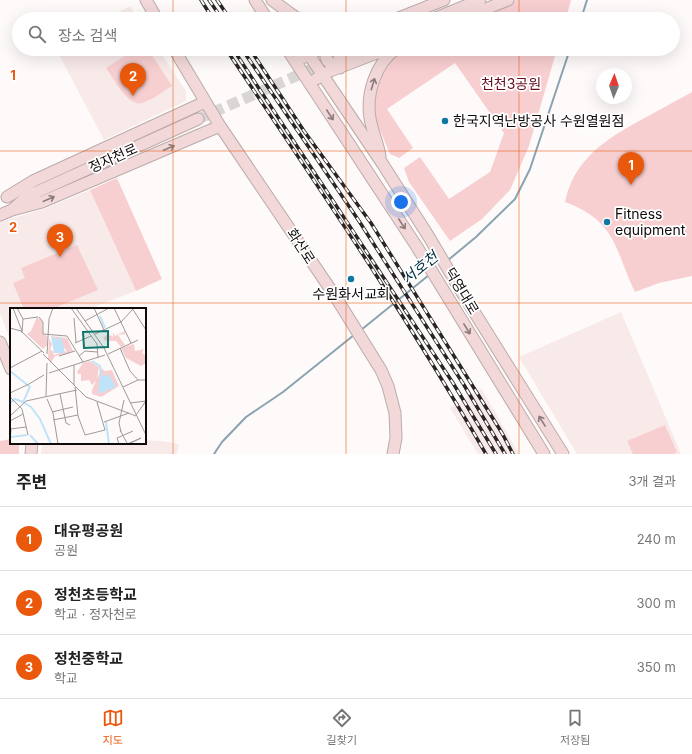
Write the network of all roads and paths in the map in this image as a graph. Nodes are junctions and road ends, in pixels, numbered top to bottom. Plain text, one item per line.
1 (146, 0) edge
2 (255, 0) edge
3 (272, 0) edge
4 (444, 0) edge
5 (480, 0) edge
6 (508, 0) edge
7 (153, 12) edge
8 (263, 12) edge
9 (280, 12) edge
10 (288, 12) edge
11 (414, 12) edge
12 (450, 12) edge
13 (478, 12) edge
14 (178, 56) edge
15 (292, 56) edge
16 (303, 56) edge
17 (310, 56) edge
18 (325, 56) edge
19 (348, 56) edge
20 (361, 56) edge
21 (389, 56) edge
22 (296, 62) junction
23 (339, 62) junction
24 (322, 75) junction
25 (309, 82) junction
26 (205, 102) junction
27 (198, 119) tunnel mouth
28 (220, 126) junction
29 (382, 163) junction
30 (28, 196) junction
31 (3, 198) edge
32 (12, 210) junction
33 (0, 215) edge
34 (0, 342) edge
35 (10, 367) edge
36 (32, 444) edge
37 (31, 454) edge
38 (393, 454) edge
39 (544, 454) edge
40 (563, 454) edge

1 - 7 street
2 - 8 street
3 - 9 street
3 - 10 street
4 - 11 street
5 - 12 street
6 - 13 street
14 - 26 street, 화산로
15 - 22 street, 덕영대로
16 - 22 street
17 - 24 street, 덕영대로
18 - 23 street
19 - 23 street
20 - 23 street
29 -> 21 street
22 - 25 street, 덕영대로
23 - 24 street
24 - 25 street
24 - 29 street, 덕영대로
25 -> 39 street, 덕영대로
26 - 28 street, 화산로
26 - 31 street
27 - 30 street, 정자천로
32 -> 28 street
28 - 38 street, 화산로
40 -> 29 street, 덕영대로
30 - 31 street, 정자천로
30 - 32 street, 정자천로
32 - 33 street, 정자천로
34 - 35 street
36 - 37 street

